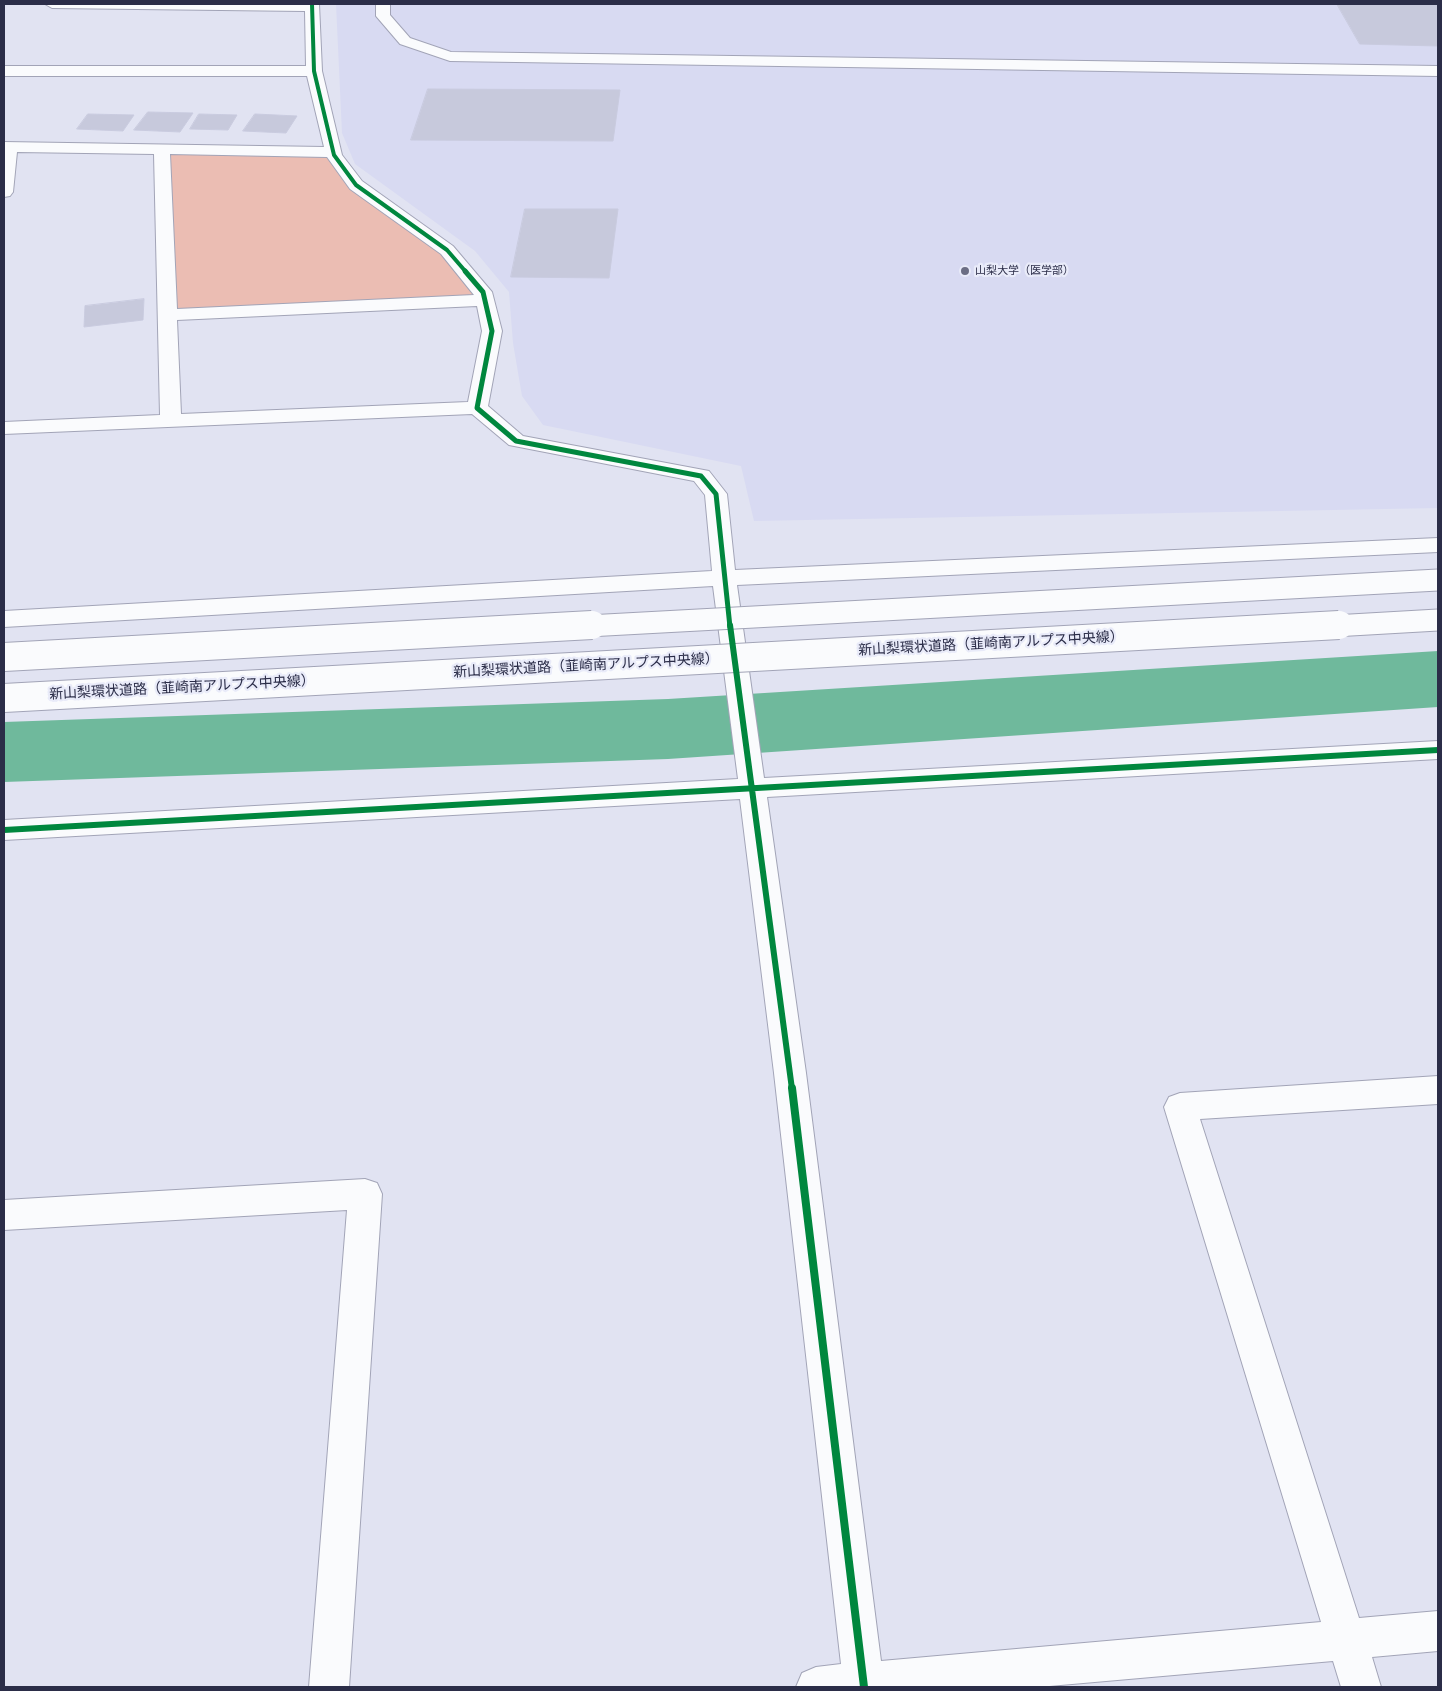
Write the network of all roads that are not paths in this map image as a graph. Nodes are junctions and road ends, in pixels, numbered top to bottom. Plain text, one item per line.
1 (52, 4) edge
2 (383, 4) edge
3 (312, 6) edge
4 (4, 71) edge
5 (1438, 71) edge
6 (314, 72) junction
7 (6, 147) edge
8 (162, 149) junction
9 (334, 152) junction
10 (4, 192) edge
11 (485, 300) junction
12 (168, 315) junction
13 (477, 408) junction
14 (171, 421) junction
15 (4, 428) edge
16 (1438, 544) edge
17 (724, 578) junction
18 (1438, 580) edge
19 (4, 619) edge
20 (1438, 620) edge
21 (4, 657) edge
22 (4, 698) edge
23 (1438, 750) edge
24 (751, 789) junction
25 (4, 830) edge
26 (1438, 1090) edge
27 (4, 1215) edge
28 (1438, 1630) edge
29 (1348, 1640) junction
30 (863, 1685) edge
31 (329, 1687) edge
32 (816, 1687) edge
33 (1361, 1687) edge

1 - 3 main road
2 - 5 main road
3 - 6 main road
4 - 6 main road
6 - 9 main road
7 - 8 main road
7 - 10 main road
8 - 9 main road
8 - 12 main road
9 - 11 main road
11 - 12 main road
11 - 13 main road
12 - 14 main road
13 - 14 main road
13 - 17 main road
14 - 15 main road
16 - 17 main road
17 - 19 main road
17 - 24 main road
18 - 21 main road, bridge
20 - 22 main road, 新山梨環状道路（韮崎南アルプス中央線）, bridge
23 - 24 main road
24 - 25 main road
24 - 30 main road
26 - 29 main road
27 - 31 main road
28 - 29 main road
29 - 30 main road
29 - 33 main road
30 - 32 main road

